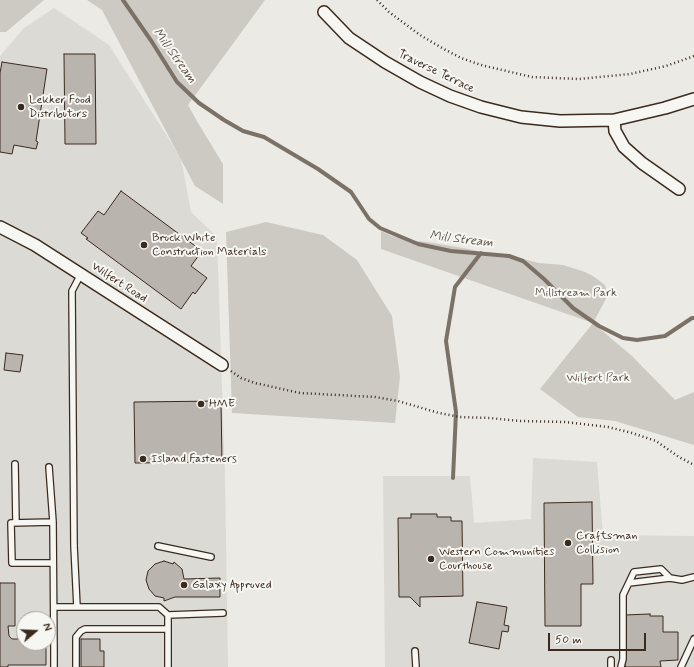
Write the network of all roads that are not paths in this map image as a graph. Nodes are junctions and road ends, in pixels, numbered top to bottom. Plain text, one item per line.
1 (324, 12) dead end
2 (694, 99) edge
3 (614, 120) junction
4 (679, 189) dead end
5 (0, 227) edge
6 (81, 274) junction
7 (222, 365) road end
8 (15, 464) dead end
9 (49, 467) dead end
10 (53, 522) junction
11 (16, 523) junction
12 (158, 546) dead end
13 (211, 557) dead end
14 (53, 563) junction
15 (694, 577) edge
16 (670, 578) junction
17 (629, 583) junction
18 (77, 606) junction
19 (54, 607) junction
20 (223, 613) dead end
21 (168, 615) junction
22 (168, 629) junction
23 (694, 640) edge
24 (415, 651) dead end
25 (611, 660) dead end
26 (54, 667) edge
27 (76, 667) edge
28 (168, 667) edge
29 (416, 667) edge
30 (611, 667) edge
31 (621, 667) edge
32 (681, 667) edge

1 - 3 street, Traverse Terrace
2 - 3 street, Traverse Terrace
3 - 4 street
5 - 6 street, Wilfert Road
6 - 7 street, Wilfert Road
6 - 18 lane
8 - 11 lane
9 - 10 lane
10 - 11 lane
10 - 14 lane
11 - 14 lane
12 - 13 lane
14 - 19 lane
15 - 16 lane
16 - 17 lane
16 - 17 lane
17 - 31 lane
18 - 19 lane
18 - 21 lane
19 - 26 lane
20 - 21 lane
21 - 22 lane
22 - 27 lane
22 - 28 lane
23 - 32 lane
24 - 29 lane
25 - 30 lane

